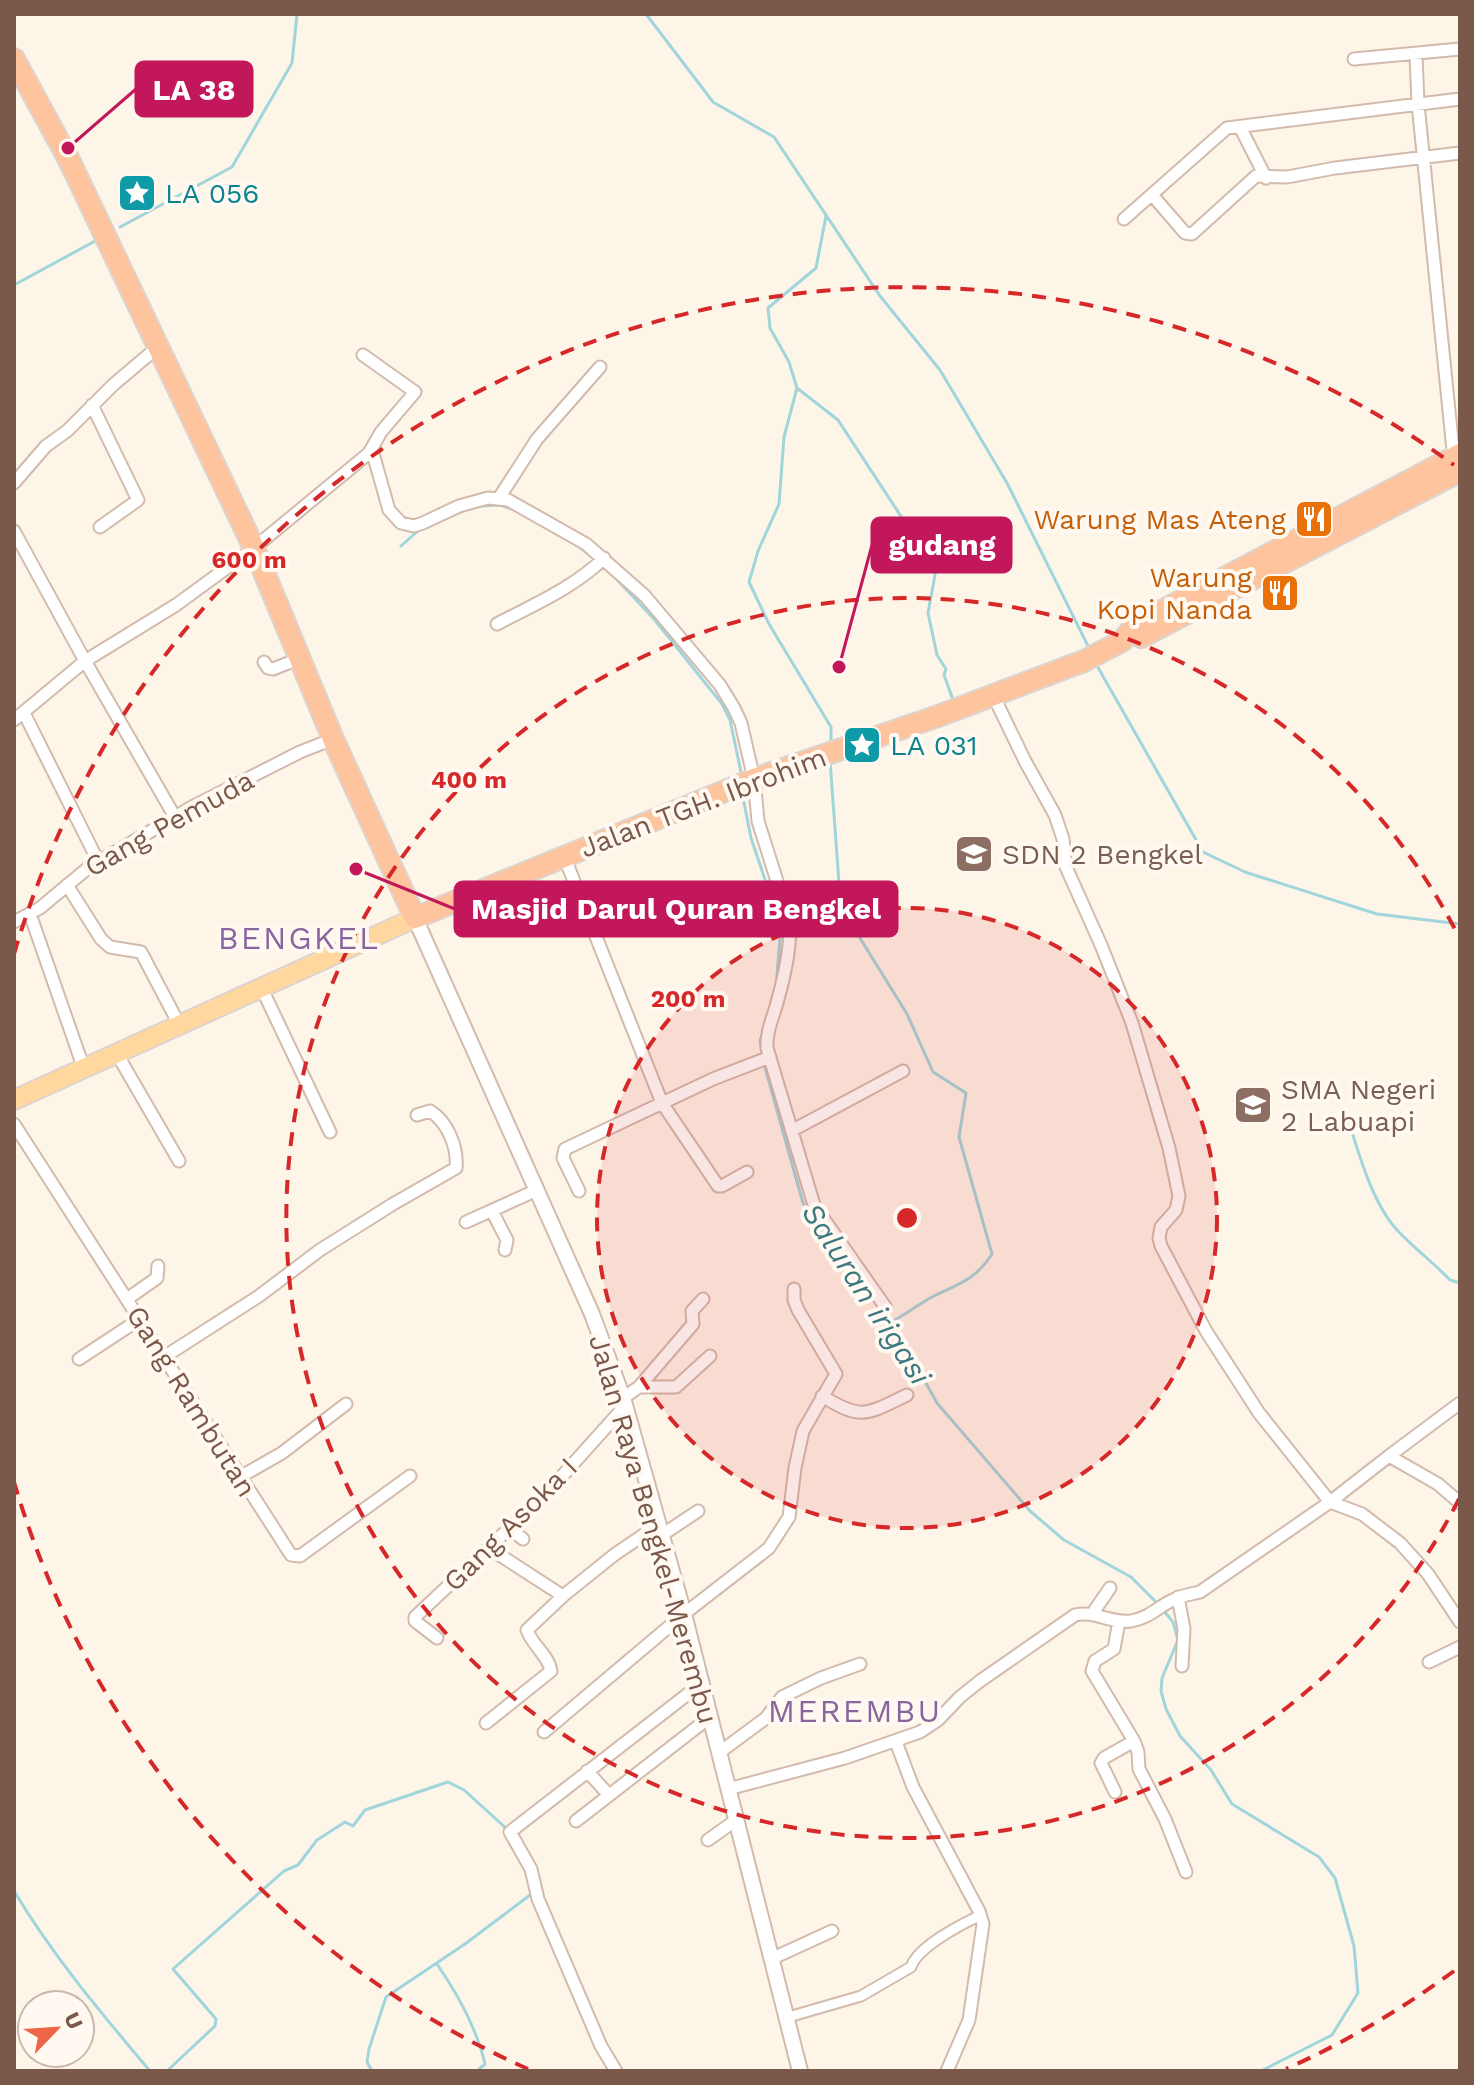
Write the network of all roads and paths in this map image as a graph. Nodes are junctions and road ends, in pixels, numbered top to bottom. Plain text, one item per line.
1 (1460, 49) edge
2 (1416, 55) junction
3 (14, 59) edge
4 (1354, 59) dead end
5 (1460, 99) edge
6 (1418, 104) junction
7 (1240, 127) junction
8 (1460, 153) edge
9 (1425, 159) junction
10 (1266, 178) junction
11 (1153, 196) junction
12 (1124, 219) dead end
13 (159, 346) junction
14 (363, 355) dead end
15 (600, 367) dead end
16 (92, 405) junction
17 (366, 454) junction
18 (1458, 463) edge
19 (14, 483) edge
20 (499, 498) junction
21 (100, 527) dead end
22 (14, 531) edge
23 (254, 548) junction
24 (601, 561) junction
25 (497, 624) dead end
26 (301, 658) junction
27 (85, 661) junction
28 (264, 662) dead end
29 (993, 695) junction
30 (19, 717) edge
31 (333, 739) junction
32 (745, 783) junction
33 (175, 817) junction
34 (564, 856) junction
35 (98, 861) junction
36 (67, 885) junction
37 (30, 914) junction
38 (415, 918) junction
39 (14, 922) edge
40 (262, 989) junction
41 (180, 1026) junction
42 (117, 1054) junction
43 (766, 1059) junction
44 (84, 1069) junction
45 (903, 1071) dead end
46 (14, 1100) edge
47 (662, 1103) junction
48 (417, 1115) dead end
49 (14, 1124) edge
50 (793, 1130) junction
51 (330, 1132) dead end
52 (179, 1161) dead end
53 (747, 1172) dead end
54 (537, 1190) junction
55 (579, 1191) dead end
56 (492, 1211) junction
57 (466, 1222) dead end
58 (505, 1250) dead end
59 (158, 1266) dead end
60 (794, 1289) dead end
61 (127, 1299) junction
62 (703, 1299) dead end
63 (886, 1308) dead end
64 (140, 1319) junction
65 (710, 1356) dead end
66 (164, 1357) junction
67 (79, 1359) dead end
68 (639, 1387) junction
69 (907, 1395) dead end
70 (822, 1396) junction
71 (624, 1402) junction
72 (1460, 1403) edge
73 (346, 1404) dead end
74 (1389, 1456) junction
75 (410, 1476) dead end
76 (240, 1477) junction
77 (1330, 1502) junction
78 (1460, 1503) edge
79 (698, 1511) dead end
80 (509, 1528) junction
81 (660, 1530) junction
82 (523, 1539) dead end
83 (489, 1548) junction
84 (1110, 1588) dead end
85 (563, 1596) junction
86 (1169, 1603) junction
87 (684, 1614) junction
88 (1092, 1614) junction
89 (1119, 1621) junction
90 (1460, 1622) edge
91 (437, 1638) dead end
92 (1460, 1647) edge
93 (1429, 1662) dead end
94 (860, 1664) dead end
95 (1182, 1666) dead end
96 (702, 1683) junction
97 (710, 1717) junction
98 (486, 1723) dead end
99 (544, 1732) dead end
100 (1134, 1741) junction
101 (896, 1742) junction
102 (720, 1752) junction
103 (587, 1771) junction
104 (728, 1789) junction
105 (1115, 1792) dead end
106 (608, 1794) junction
107 (736, 1820) junction
108 (576, 1821) dead end
109 (708, 1840) dead end
110 (1186, 1872) dead end
111 (981, 1915) junction
112 (832, 1931) dead end
113 (771, 1959) junction
114 (785, 2018) junction
115 (616, 2071) edge
116 (799, 2071) edge
117 (947, 2071) edge

1 - 2 street
2 - 4 street
2 - 6 street
3 - 13 highway
5 - 6 street
6 - 7 street
6 - 9 street
7 - 10 street
7 - 11 street
8 - 9 street
9 - 10 street
9 - 18 street
10 - 11 street
11 - 12 street
13 - 16 street
13 - 23 highway
14 - 17 street
15 - 20 street
16 - 19 street
16 - 21 street
17 - 20 street
17 - 23 street
18 - 29 highway, Jalan TGH. Ibrohim
20 - 24 street
22 - 27 street
23 - 26 highway
23 - 27 street
24 - 25 street
24 - 32 street
26 - 28 street
26 - 31 highway
27 - 30 street
27 - 33 street
29 - 32 highway, Jalan TGH. Ibrohim
29 - 77 street
30 - 35 street
31 - 33 street, Gang Pemuda
31 - 38 highway
32 - 34 highway, Jalan TGH. Ibrohim
32 - 43 street
33 - 35 street, Gang Pemuda
34 - 38 highway, Jalan TGH. Ibrohim
34 - 47 street
35 - 36 street, Gang Pemuda
36 - 37 street, Gang Pemuda
36 - 41 street
37 - 39 street, Gang Pemuda
37 - 44 street
38 - 40 main road
38 - 54 street, Jalan Raya Bengkel-Merembu
40 - 41 main road
40 - 51 street
41 - 42 main road
42 - 44 main road
42 - 52 street
43 - 47 street
43 - 50 street
44 - 46 main road
45 - 50 street
47 - 53 street
47 - 55 street
48 - 66 street
49 - 61 street, Gang Rambutan
50 - 63 street
54 - 56 street
54 - 71 street, Jalan Raya Bengkel-Merembu
56 - 57 street
56 - 58 street
59 - 61 street
60 - 70 street
61 - 64 street, Gang Rambutan
62 - 68 street, Gang Asoka I
64 - 66 street, Gang Rambutan
64 - 67 street
65 - 68 street
66 - 76 street, Gang Rambutan
68 - 71 street, Gang Asoka I
69 - 70 street
70 - 87 street
71 - 80 street, Gang Asoka I
71 - 81 street, Jalan Raya Bengkel-Merembu
72 - 74 street
73 - 76 street
74 - 77 street
74 - 78 street
75 - 76 street, Gang Rambutan
77 - 86 street
77 - 90 street
79 - 81 street
80 - 82 street
80 - 83 street, Gang Asoka I
81 - 85 street
81 - 87 street, Jalan Raya Bengkel-Merembu
83 - 85 street
83 - 91 street, Gang Asoka I
84 - 88 street
85 - 98 street
86 - 89 street
86 - 95 street
87 - 96 street, Jalan Raya Bengkel-Merembu
87 - 99 street
88 - 89 street
88 - 101 street
89 - 100 street
92 - 93 street
94 - 102 street
96 - 97 street, Jalan Raya Bengkel-Merembu
96 - 103 street
97 - 102 street, Jalan Raya Bengkel-Merembu
97 - 106 street
100 - 105 street
100 - 110 street
101 - 104 street
101 - 111 street
102 - 104 street, Jalan Raya Bengkel-Merembu
103 - 106 street
103 - 115 street
104 - 107 street, Jalan Raya Bengkel-Merembu
106 - 108 street
107 - 109 street
107 - 113 street, Jalan Raya Bengkel-Merembu
111 - 114 street
111 - 117 street
112 - 113 street
113 - 114 street, Jalan Raya Bengkel-Merembu
114 - 116 street, Jalan Raya Bengkel-Merembu

